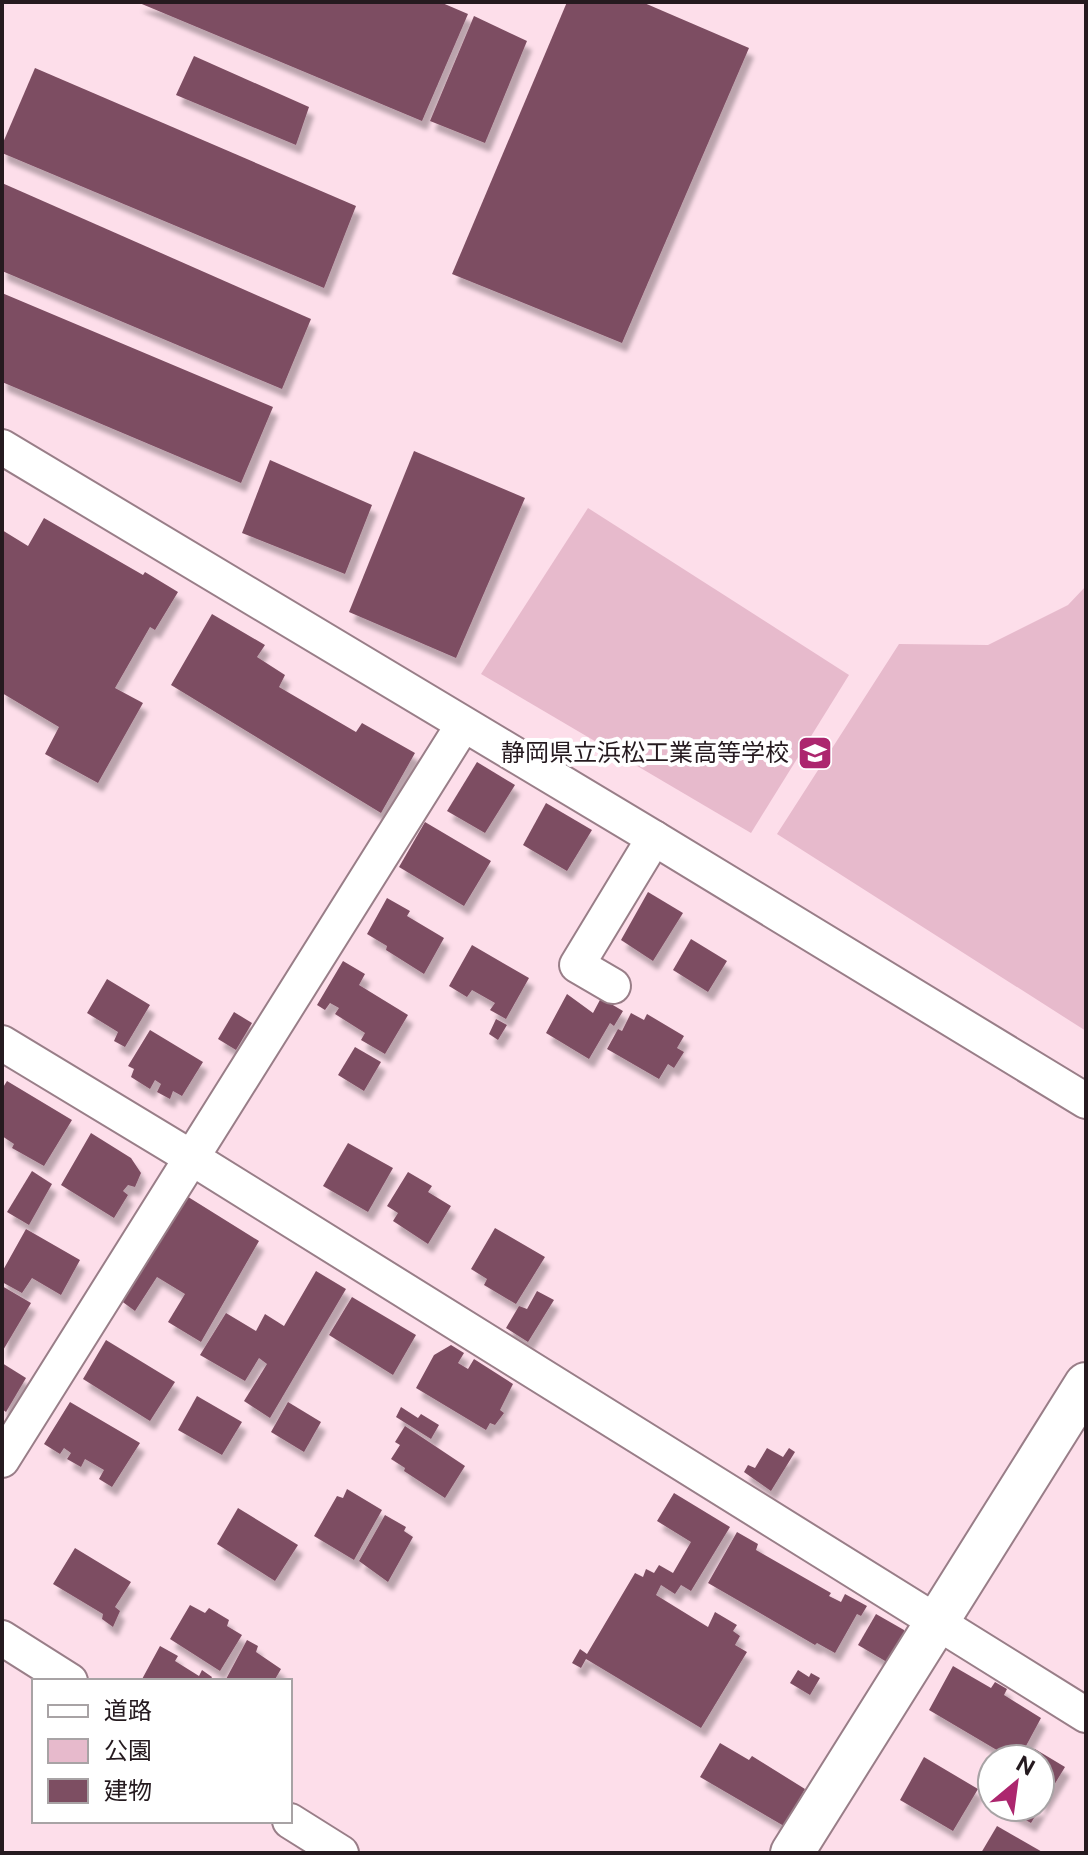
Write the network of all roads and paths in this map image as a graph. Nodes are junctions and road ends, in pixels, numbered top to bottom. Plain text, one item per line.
1 (2, 447) edge
2 (463, 725) junction
3 (654, 838) junction
4 (613, 986) dead end
5 (2, 1043) edge
6 (1086, 1101) edge
7 (192, 1158) junction
8 (1086, 1384) edge
9 (2, 1460) edge
10 (934, 1623) junction
11 (2, 1638) edge
12 (67, 1679) edge
13 (1086, 1715) edge
14 (292, 1822) edge
15 (341, 1853) edge
16 (792, 1853) edge

1 - 2 street
2 - 3 street
2 - 7 street
3 - 4 street
3 - 6 street
5 - 7 street
7 - 9 street
7 - 10 street
8 - 10 street
10 - 13 street
10 - 16 street
11 - 12 street
14 - 15 street

